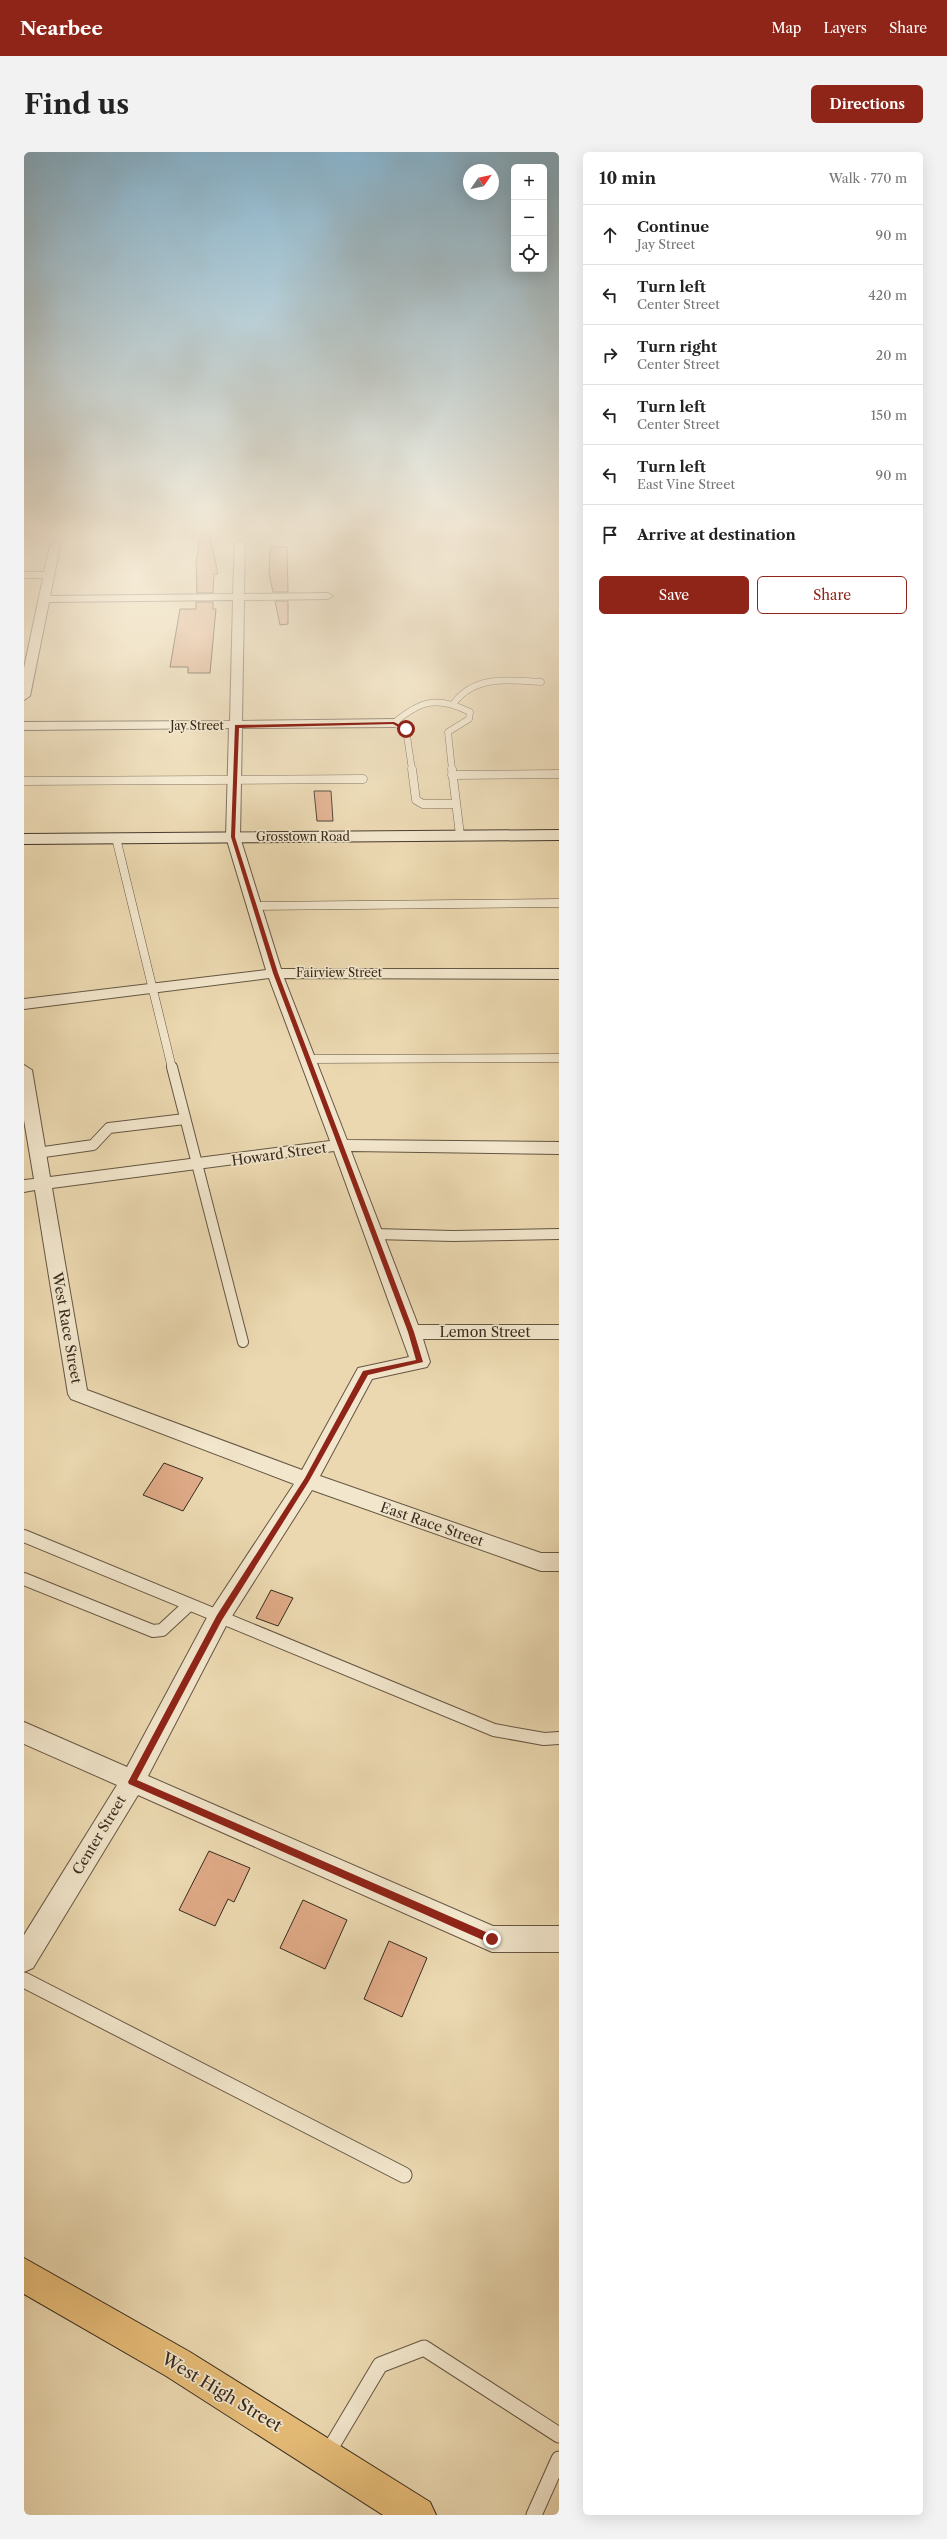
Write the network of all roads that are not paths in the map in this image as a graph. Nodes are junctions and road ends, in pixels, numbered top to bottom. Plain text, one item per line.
1 (36, 642) edge
2 (239, 642) edge
3 (541, 682) dead end
4 (24, 696) edge
5 (454, 702) junction
6 (394, 723) junction
7 (24, 726) edge
8 (237, 726) junction
9 (559, 774) edge
10 (452, 775) junction
11 (363, 779) dead end
12 (235, 780) junction
13 (24, 781) edge
14 (456, 804) junction
15 (559, 835) edge
16 (460, 836) junction
17 (233, 837) junction
18 (116, 838) junction
19 (24, 839) edge
20 (559, 903) edge
21 (253, 906) junction
22 (275, 973) junction
23 (559, 974) edge
24 (152, 988) junction
25 (24, 1004) edge
26 (559, 1058) edge
27 (308, 1059) junction
28 (24, 1070) edge
29 (185, 1119) junction
30 (340, 1145) junction
31 (559, 1148) edge
32 (38, 1153) junction
33 (196, 1165) junction
34 (33, 1185) edge
35 (374, 1234) junction
36 (559, 1234) edge
37 (411, 1332) junction
38 (559, 1332) edge
39 (243, 1342) dead end
40 (307, 1480) junction
41 (24, 1536) edge
42 (559, 1562) edge
43 (24, 1579) edge
44 (189, 1605) junction
45 (219, 1618) junction
46 (24, 1733) edge
47 (559, 1738) edge
48 (132, 1782) junction
49 (559, 1939) edge
50 (24, 1959) edge
51 (24, 1980) edge
52 (404, 2175) dead end
53 (24, 2275) edge
54 (559, 2435) edge
55 (326, 2456) junction
56 (559, 2459) edge
57 (417, 2515) edge
58 (534, 2515) edge

1 - 4 street
2 - 8 street, Center Street
3 - 5 lane
5 - 6 lane
5 - 10 lane
6 - 8 street, Jay Street
6 - 14 lane
7 - 8 street, Jay Street
8 - 12 street, Center Street
9 - 10 lane
10 - 14 lane
11 - 12 lane
12 - 13 lane
12 - 17 street, Center Street
14 - 16 lane
15 - 16 street, Grosstown Road
16 - 17 street, Grosstown Road
17 - 18 street, Grosstown Road
17 - 21 street, Center Street
18 - 19 street, Grosstown Road
18 - 24 lane
20 - 21 lane
21 - 22 street, Center Street
22 - 23 street, Fairview Street
22 - 24 street, Fairview Street
22 - 27 street, Center Street
24 - 25 street, Fairview Street
24 - 29 lane
26 - 27 lane
27 - 30 street, Center Street
28 - 32 street, West Race Street
29 - 32 lane
29 - 33 lane
30 - 31 street, Howard Street
30 - 33 street, Howard Street
30 - 35 street, Center Street
32 - 34 street, West Race Street
33 - 34 street, Howard Street
33 - 39 lane
34 - 40 street, West Race Street
35 - 36 lane
35 - 37 street, Center Street
37 - 38 street, Lemon Street
37 - 40 street, Center Street
40 - 42 street, East Race Street
40 - 45 street, Center Street
41 - 44 lane
43 - 44 lane
44 - 45 lane
45 - 47 lane
45 - 48 street, Center Street
46 - 48 street
48 - 49 street
48 - 50 street, Center Street
51 - 52 lane
53 - 55 main road, West High Street
54 - 55 lane
55 - 57 main road, West High Street
56 - 58 lane

